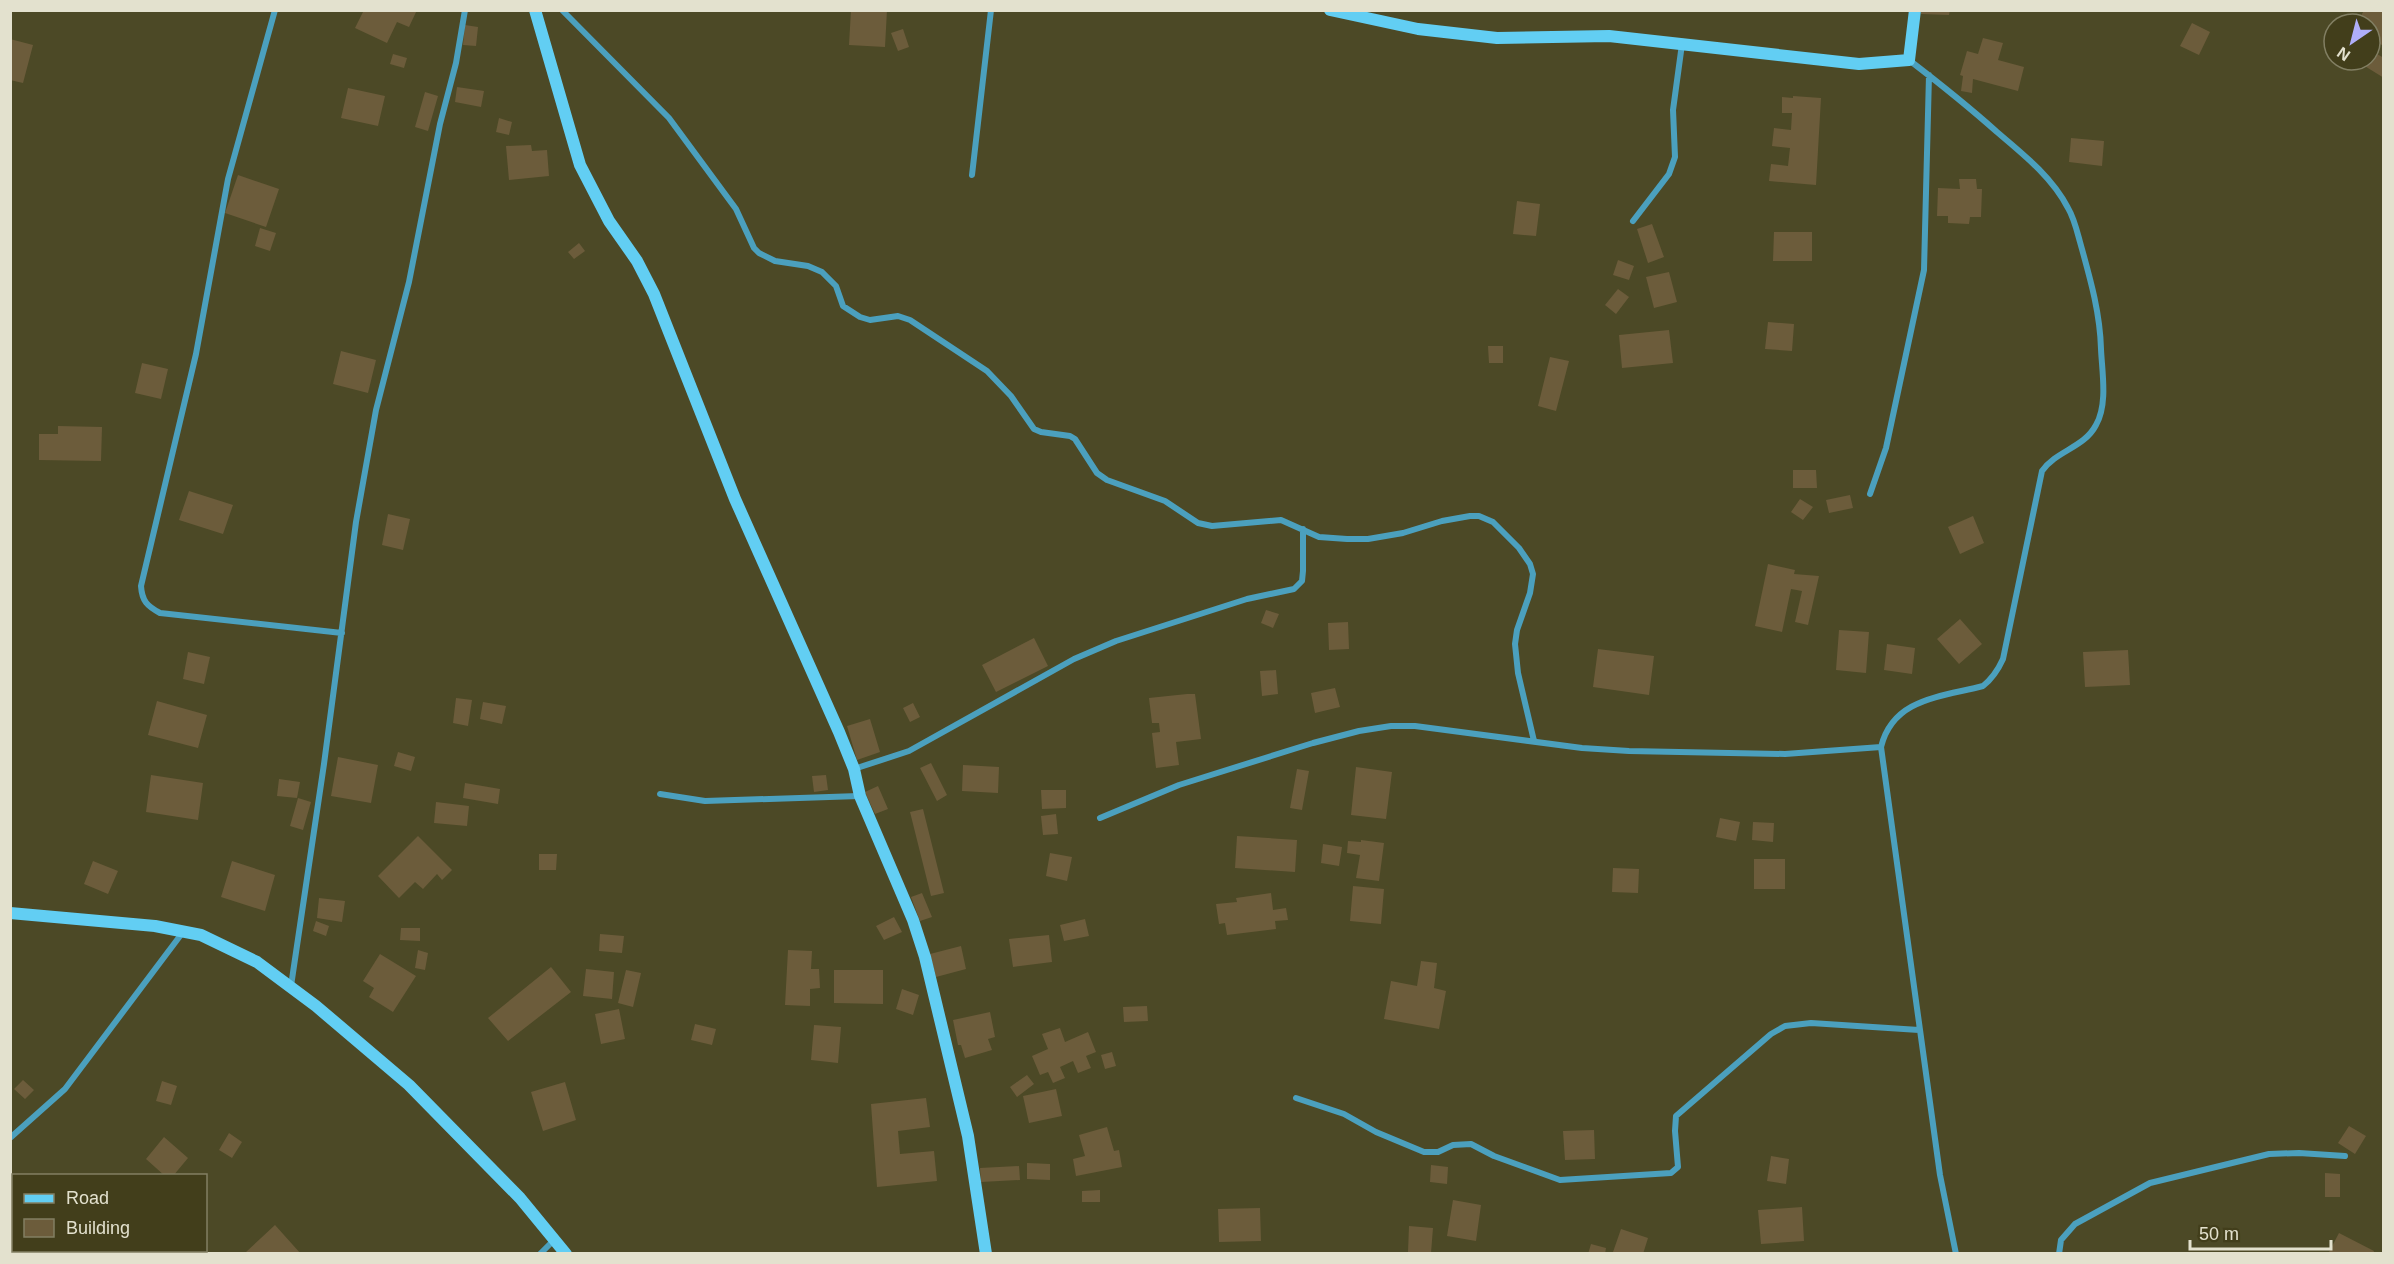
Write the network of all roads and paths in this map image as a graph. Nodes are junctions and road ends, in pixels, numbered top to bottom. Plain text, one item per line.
1 (275, 10) edge
2 (465, 10) edge
3 (535, 10) edge
4 (562, 10) edge
5 (991, 10) edge
6 (1330, 10) edge
7 (1915, 10) edge
8 (1682, 43) junction
9 (1909, 60) junction
10 (1929, 75) junction
11 (972, 175) dead end
12 (1633, 221) dead end
13 (1870, 494) dead end
14 (1303, 529) junction
15 (342, 633) junction
16 (1534, 741) junction
17 (1881, 747) junction
18 (854, 769) junction
19 (660, 794) dead end
20 (860, 796) junction
21 (1100, 818) dead end
22 (10, 913) edge
23 (183, 932) junction
24 (291, 988) junction
25 (1919, 1029) junction
26 (1296, 1098) dead end
27 (10, 1138) edge
28 (2344, 1156) dead end
29 (554, 1239) junction
30 (540, 1254) edge
31 (566, 1254) edge
32 (986, 1254) edge
33 (1956, 1254) edge
34 (2059, 1254) edge

1 - 15 street
2 - 15 street
3 - 18 street
4 - 14 street
5 - 11 street
6 - 8 street
7 - 9 street
8 - 9 street
8 - 12 street
9 - 10 street
10 - 13 street
10 - 17 street
14 - 16 street
14 - 18 street
15 - 24 street
16 - 17 street
16 - 21 street
17 - 25 street
18 - 20 street
19 - 20 street
20 - 32 street
22 - 23 street
23 - 24 street
23 - 27 street
24 - 29 street
25 - 26 street
25 - 33 street
28 - 34 street
29 - 30 street
29 - 31 street

